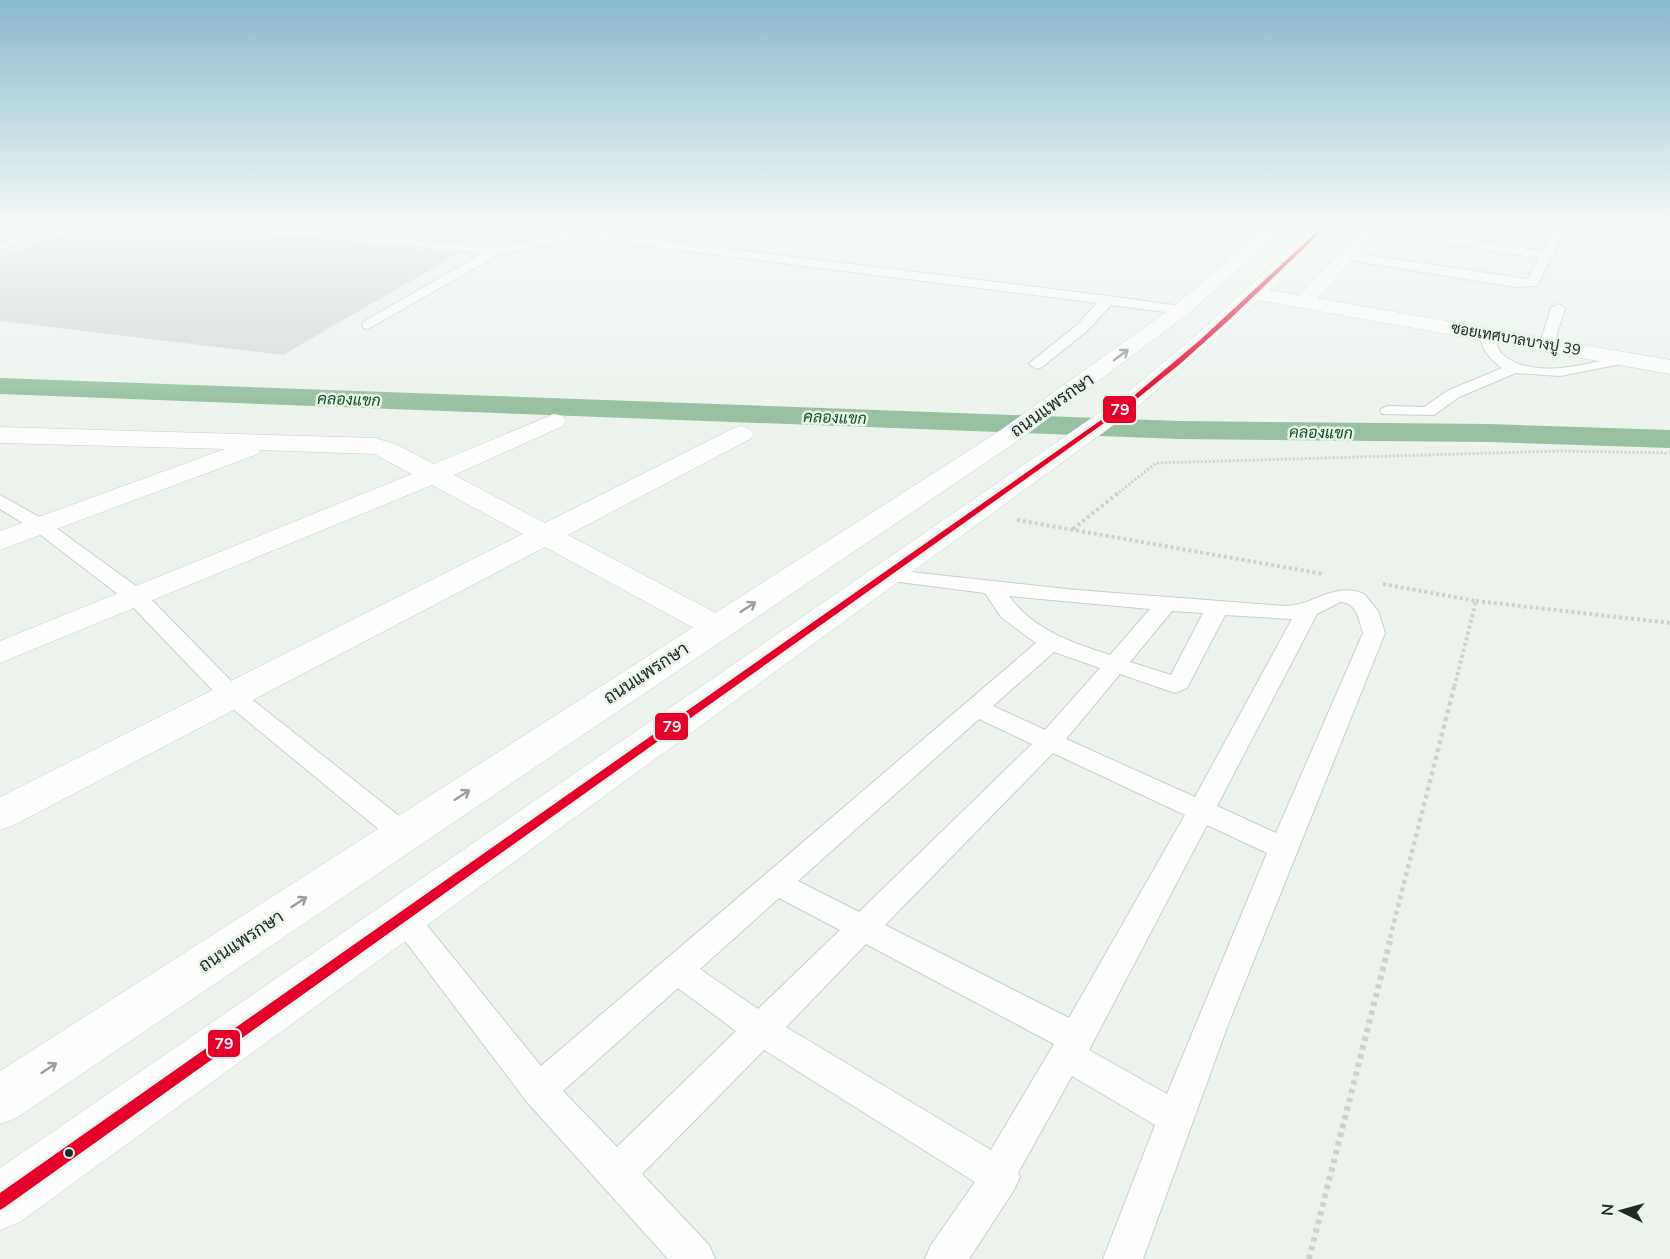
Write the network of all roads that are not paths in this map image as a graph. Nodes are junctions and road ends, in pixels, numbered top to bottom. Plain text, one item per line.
1 (435, 286) edge
2 (995, 286) edge
3 (1209, 286) edge
4 (1264, 286) edge
5 (1319, 286) edge
6 (1256, 294) junction
7 (1108, 300) junction
8 (1305, 301) junction
9 (1558, 308) dead end
10 (1181, 310) junction
11 (368, 324) dead end
12 (1486, 333) junction
13 (1547, 344) junction
14 (1626, 359) junction
15 (1036, 364) dead end
16 (1515, 368) junction
17 (1670, 368) edge
18 (1389, 411) dead end
19 (554, 421) dead end
20 (741, 434) dead end
21 (0, 435) edge
22 (57, 436) junction
23 (264, 444) junction
24 (0, 454) edge
25 (432, 475) junction
26 (0, 501) edge
27 (40, 526) junction
28 (546, 536) junction
29 (0, 541) edge
30 (883, 575) junction
31 (993, 589) junction
32 (135, 596) junction
33 (1166, 605) junction
34 (1217, 608) junction
35 (1308, 610) junction
36 (717, 627) junction
37 (1050, 643) junction
38 (0, 653) edge
39 (1114, 665) junction
40 (231, 695) junction
41 (976, 708) junction
42 (1048, 743) junction
43 (1202, 813) junction
44 (0, 815) edge
45 (403, 834) junction
46 (1283, 848) junction
47 (776, 883) junction
48 (402, 917) junction
49 (863, 929) junction
50 (677, 970) junction
51 (761, 1030) junction
52 (1072, 1047) junction
53 (539, 1090) junction
54 (0, 1100) edge
55 (1174, 1117) junction
56 (616, 1174) junction
57 (1001, 1177) junction
58 (0, 1202) edge
59 (695, 1259) edge
60 (945, 1259) edge
61 (1123, 1259) edge

1 - 11 lane
2 - 7 lane
3 - 10 main road, ถนนแพรกษา
4 - 6 main road
5 - 8 main road
6 - 8 main road, ซอยเทศบาลบางปู 39
6 - 30 main road
7 - 10 lane
7 - 15 lane
8 - 12 main road, ซอยเทศบาลบางปู 39
9 - 13 lane
36 -> 10 main road, ถนนแพรกษา
12 - 13 main road, ซอยเทศบาลบางปู 39
12 - 16 lane
13 - 14 main road, ซอยเทศบาลบางปู 39
14 - 16 lane
14 - 17 main road, ซอยเทศบาลบางปู 39
16 - 18 lane
19 - 25 main road
20 - 28 main road
21 - 22 main road
22 - 23 main road
22 - 24 main road
23 - 25 main road
23 - 27 main road
25 - 28 main road
25 - 32 main road
26 - 27 lane
27 - 29 main road
27 - 32 lane
28 - 36 main road
28 - 40 main road
30 - 31 lane
30 - 48 main road
31 - 33 lane
31 - 37 lane
32 - 38 main road
32 - 40 lane
33 - 34 lane
33 - 39 lane
34 - 35 lane
34 - 39 lane
35 - 43 lane
35 - 46 lane
45 -> 36 main road, ถนนแพรกษา
37 - 39 lane
37 - 41 lane
39 - 42 lane
40 - 44 main road
40 - 45 lane
41 - 42 lane
41 - 47 lane
42 - 43 lane
42 - 49 lane
43 - 46 lane
43 - 52 lane
54 -> 45 main road, ถนนแพรกษา
46 - 55 lane
47 - 49 lane
47 - 50 lane
48 - 53 lane
48 - 58 main road
49 - 51 lane
49 - 52 lane
50 - 51 lane
50 - 53 lane
51 - 56 lane
51 - 57 lane
52 - 55 lane
52 - 57 lane
53 - 56 lane
55 - 61 lane
56 - 59 lane
57 - 60 lane

